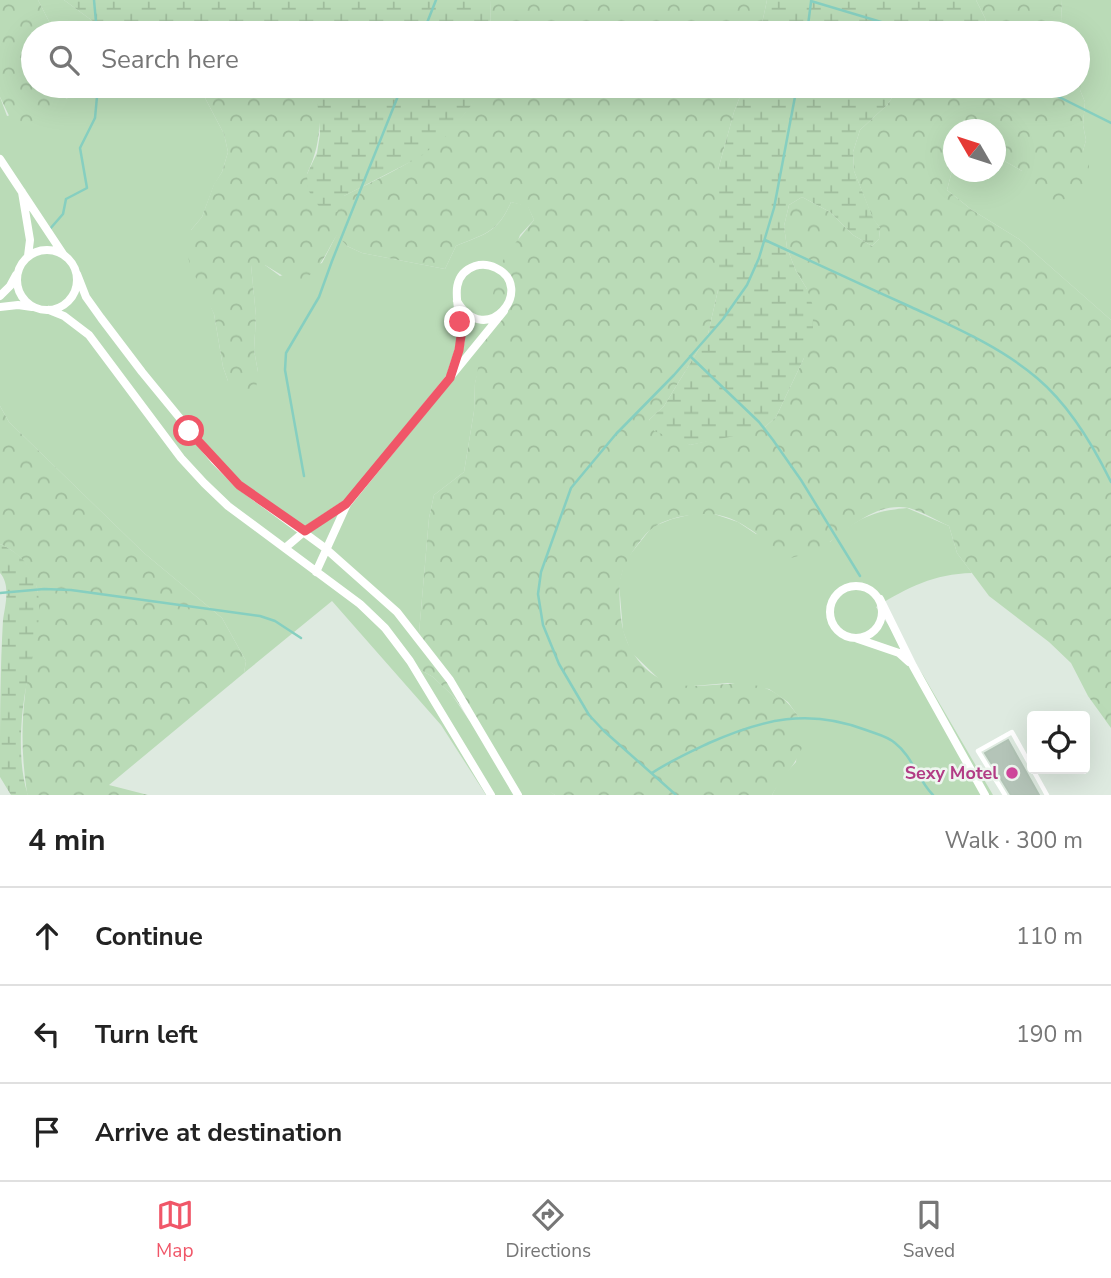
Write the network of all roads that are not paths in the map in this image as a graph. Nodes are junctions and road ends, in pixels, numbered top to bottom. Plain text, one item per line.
1 (0, 159) edge
2 (21, 189) junction
3 (64, 254) junction
4 (28, 256) junction
5 (20, 266) junction
6 (77, 274) junction
7 (0, 296) edge
8 (457, 301) junction
9 (0, 307) edge
10 (37, 308) junction
11 (49, 310) junction
12 (505, 311) junction
13 (450, 378) junction
14 (346, 504) junction
15 (305, 531) junction
16 (285, 548) junction
17 (325, 548) junction
18 (316, 572) junction
19 (880, 599) junction
20 (855, 638) junction
21 (913, 666) junction
22 (491, 795) edge
23 (518, 795) edge
24 (985, 795) edge
25 (1005, 795) edge
26 (1046, 795) edge

1 - 2 street
2 - 3 street
2 - 4 street
3 - 4 street
3 - 6 street
4 - 5 street
5 - 7 street
5 - 10 street
6 - 11 street
6 - 15 street
8 - 12 street
8 - 12 street
8 - 13 street
9 - 10 street
10 - 11 street
11 - 16 street
12 - 13 street
13 - 14 street
14 - 15 street
14 - 17 street
15 - 16 street
15 - 17 street
16 - 18 street
17 - 18 street
17 - 23 street
18 - 22 street
19 - 20 street
19 - 20 street
19 - 21 street
20 - 21 street
21 - 24 street
25 - 26 lane

